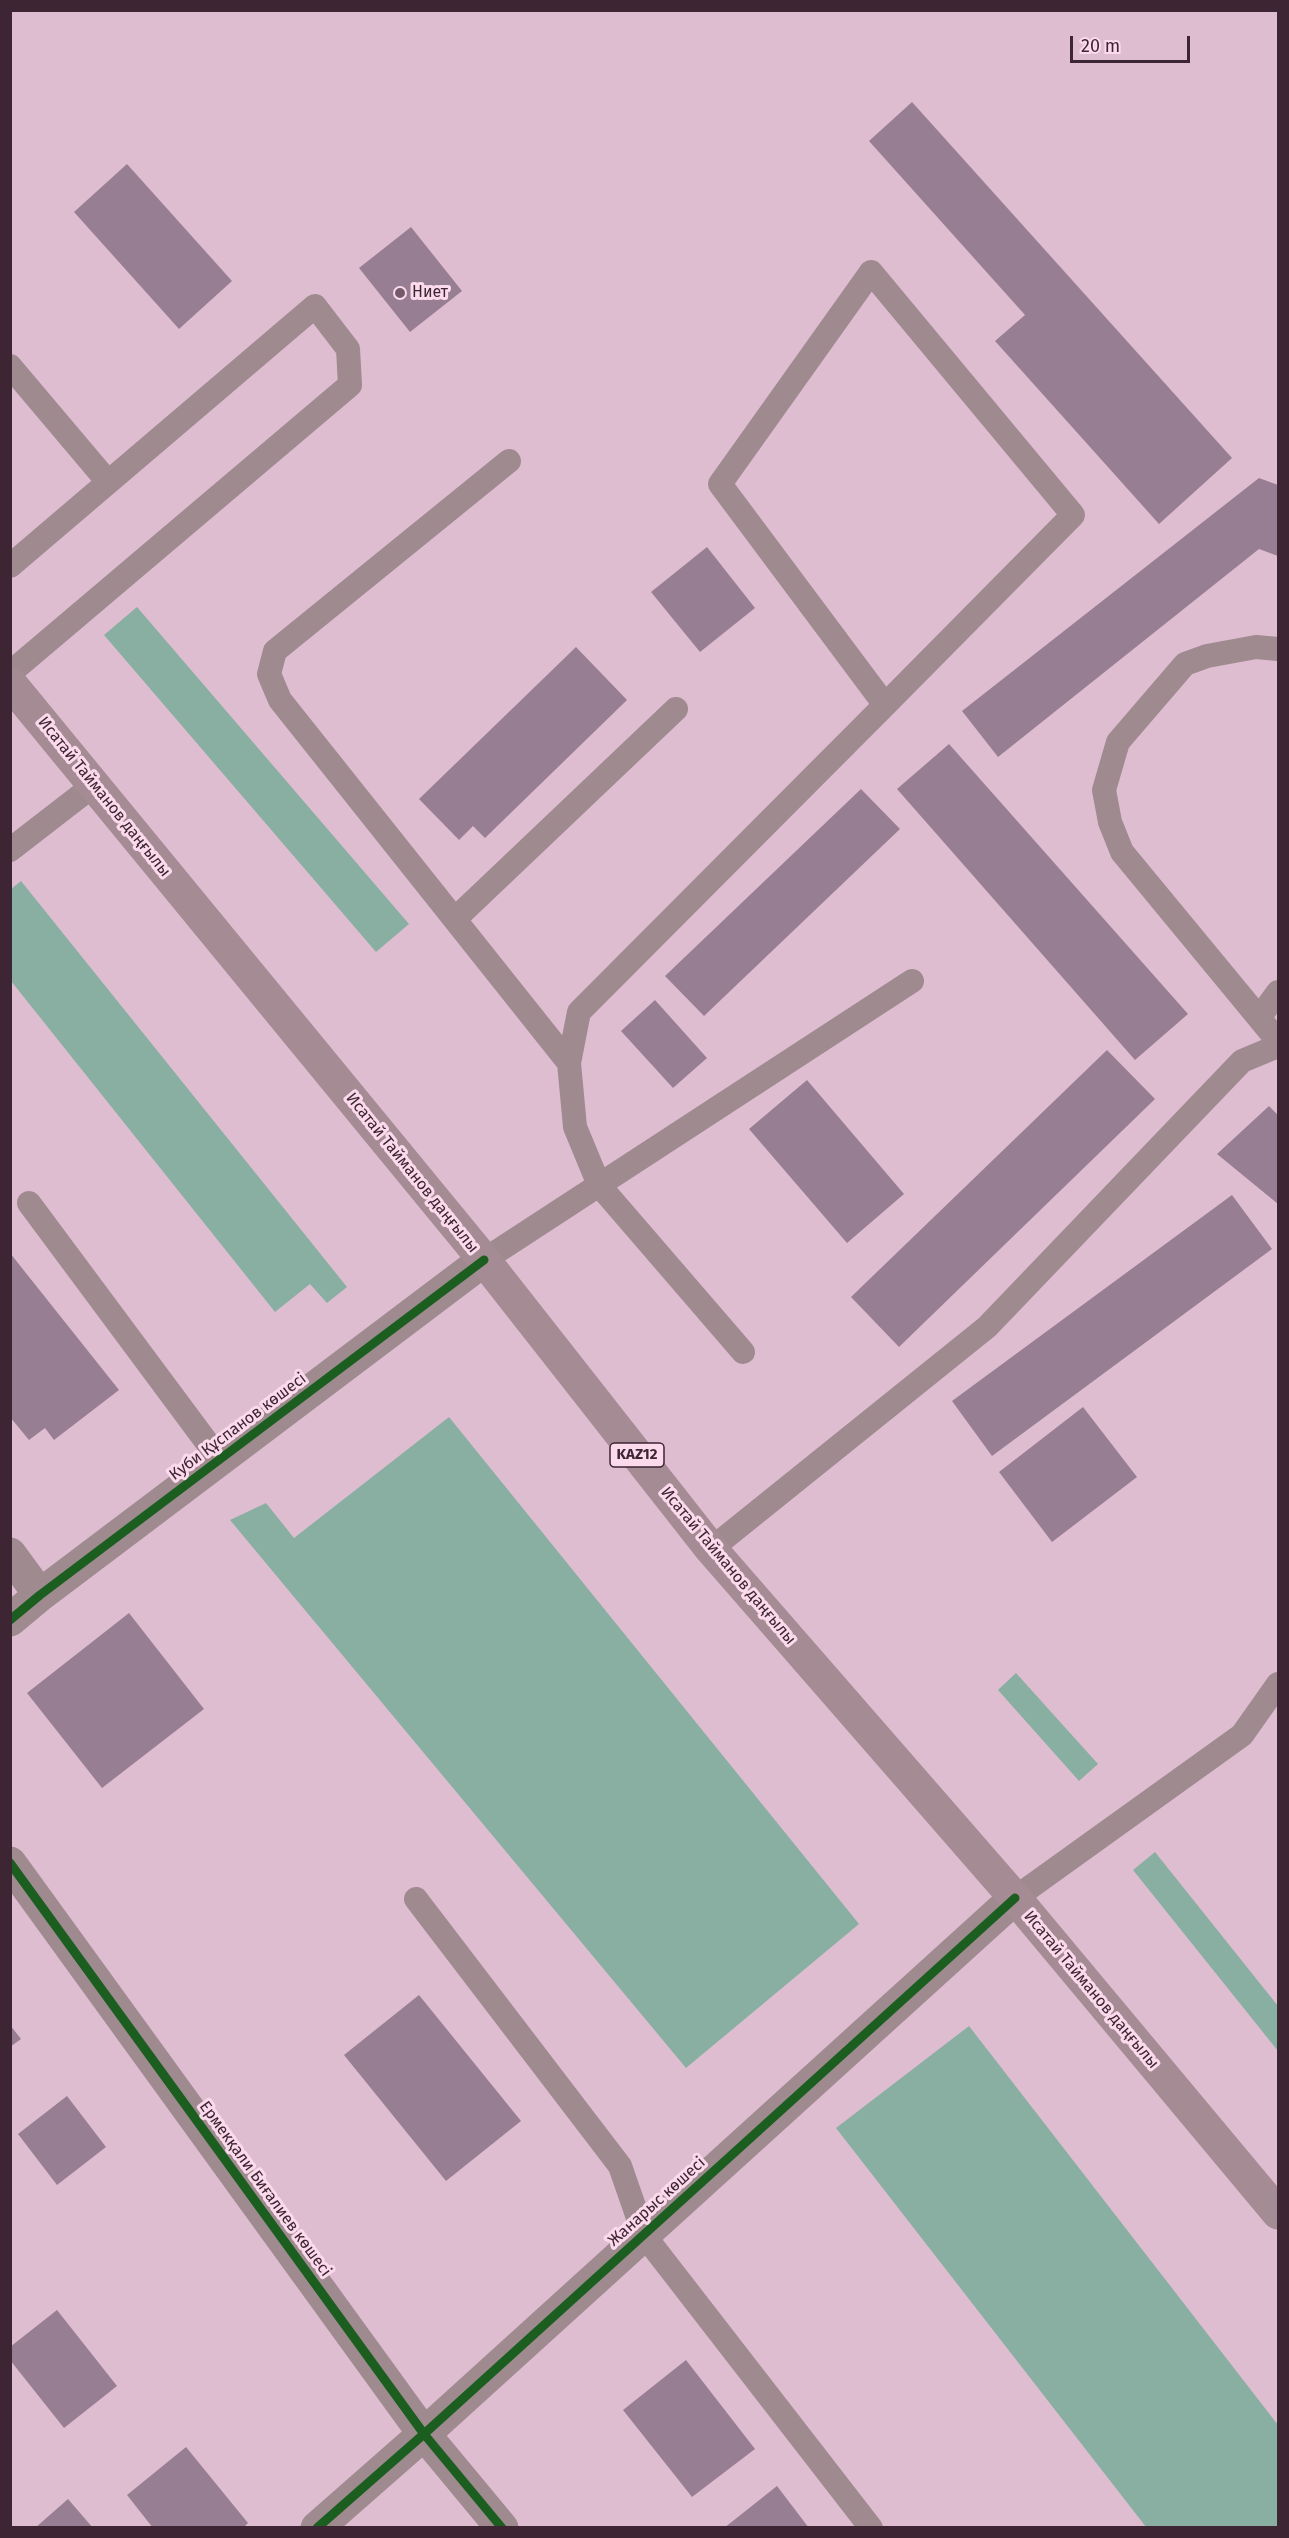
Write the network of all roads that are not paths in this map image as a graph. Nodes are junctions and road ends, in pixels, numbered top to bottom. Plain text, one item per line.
1 (10, 366) edge
2 (508, 461) dead end
3 (108, 482) junction
4 (10, 566) edge
5 (1278, 649) edge
6 (10, 673) edge
7 (10, 683) edge
8 (885, 705) junction
9 (676, 709) dead end
10 (94, 785) junction
11 (10, 850) edge
12 (455, 920) junction
13 (912, 981) dead end
14 (1278, 992) edge
15 (1259, 1018) junction
16 (1278, 1041) edge
17 (1278, 1046) edge
18 (569, 1063) junction
19 (599, 1185) junction
20 (29, 1203) dead end
21 (484, 1260) junction
22 (743, 1352) dead end
23 (220, 1460) junction
24 (711, 1550) junction
25 (10, 1554) edge
26 (40, 1595) junction
27 (10, 1620) edge
28 (1278, 1684) edge
29 (10, 1863) edge
30 (1015, 1898) junction
31 (416, 1899) dead end
32 (1278, 2213) edge
33 (644, 2235) junction
34 (424, 2434) junction
35 (317, 2528) edge
36 (502, 2528) edge
37 (871, 2528) edge

1 - 3 lane
2 - 12 lane
3 - 4 lane
3 - 6 lane
5 - 15 lane
7 - 10 main road, Исатай Тайманов даңғылы / KAZ12
8 - 8 lane
8 - 18 lane
9 - 12 lane
10 - 11 lane
10 - 21 main road, Исатай Тайманов даңғылы / KAZ12
12 - 18 lane
13 - 19 lane
14 - 15 lane
15 - 16 lane
17 - 24 lane
18 - 19 lane
19 - 21 lane
19 - 22 lane
20 - 23 lane
21 - 23 street, Куби Құспанов көшесi
21 - 24 main road, Исатай Тайманов даңғылы / KAZ12
23 - 26 street, Куби Құспанов көшесi
24 - 30 main road, Исатай Тайманов даңғылы / KAZ12
25 - 26 street
26 - 27 street, Куби Құспанов көшесi
28 - 30 lane
29 - 34 street, Ермекқали Биғалиев көшесі
30 - 32 main road, Исатай Тайманов даңғылы / KAZ12
30 - 33 street, Жанарыс көшесі
31 - 33 lane
33 - 34 street, Жанарыс көшесі
33 - 37 lane
34 - 35 street, Жанарыс көшесі
34 - 36 street, Ермекқали Биғалиев көшесі

